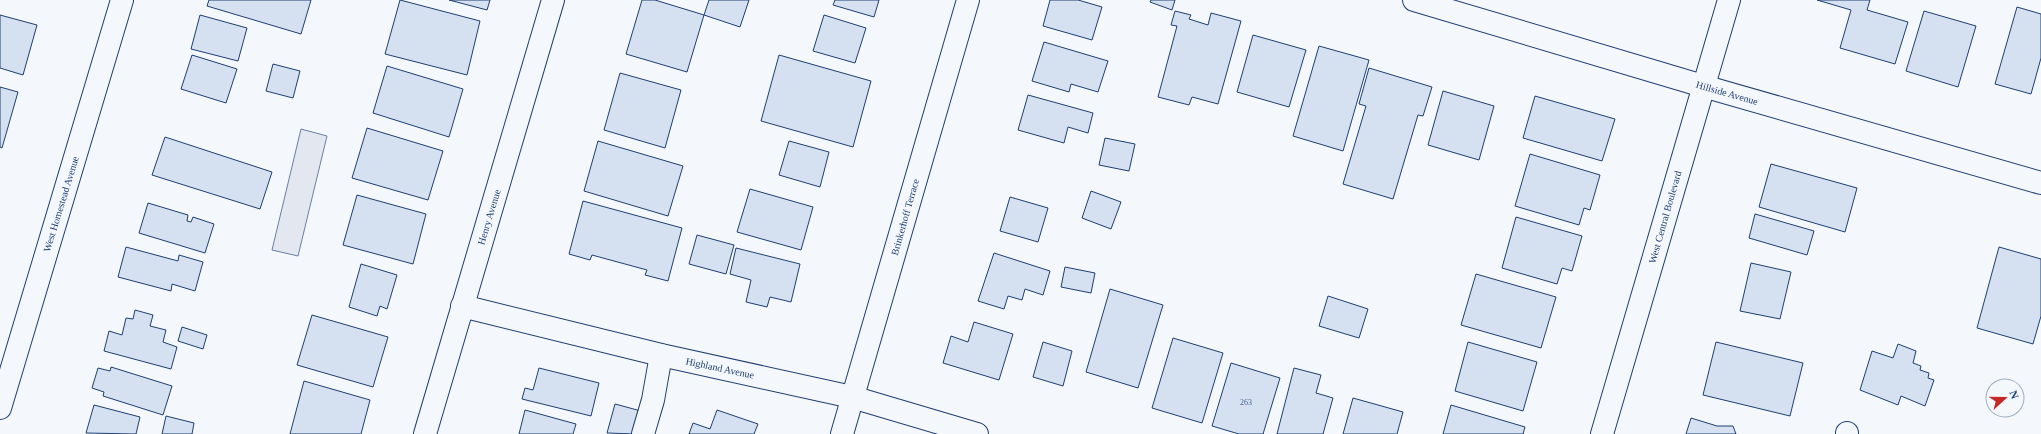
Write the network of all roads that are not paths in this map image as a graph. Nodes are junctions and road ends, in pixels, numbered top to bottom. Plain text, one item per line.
1 (122, 0) edge
2 (553, 0) edge
3 (968, 0) edge
4 (1414, 0) edge
5 (1729, 0) edge
6 (1703, 86) junction
7 (2041, 183) edge
8 (462, 306) junction
9 (661, 355) junction
10 (852, 397) junction
11 (0, 408) edge
12 (425, 434) edge
13 (643, 434) edge
14 (842, 434) edge
15 (977, 434) edge
16 (1602, 434) edge

1 - 11 street, West Homestead Avenue
2 - 8 street, Henry Avenue
3 - 10 street, Brinkerhoff Terrace
4 - 6 street, Hillside Avenue
5 - 6 street, West Central Boulevard
6 - 7 street, Hillside Avenue
6 - 16 street, West Central Boulevard
8 - 9 street, Highland Avenue
8 - 12 street, Henry Avenue
9 - 10 street, Highland Avenue
9 - 13 street
10 - 14 street, Brinkerhoff Terrace
10 - 15 street, Highland Avenue

